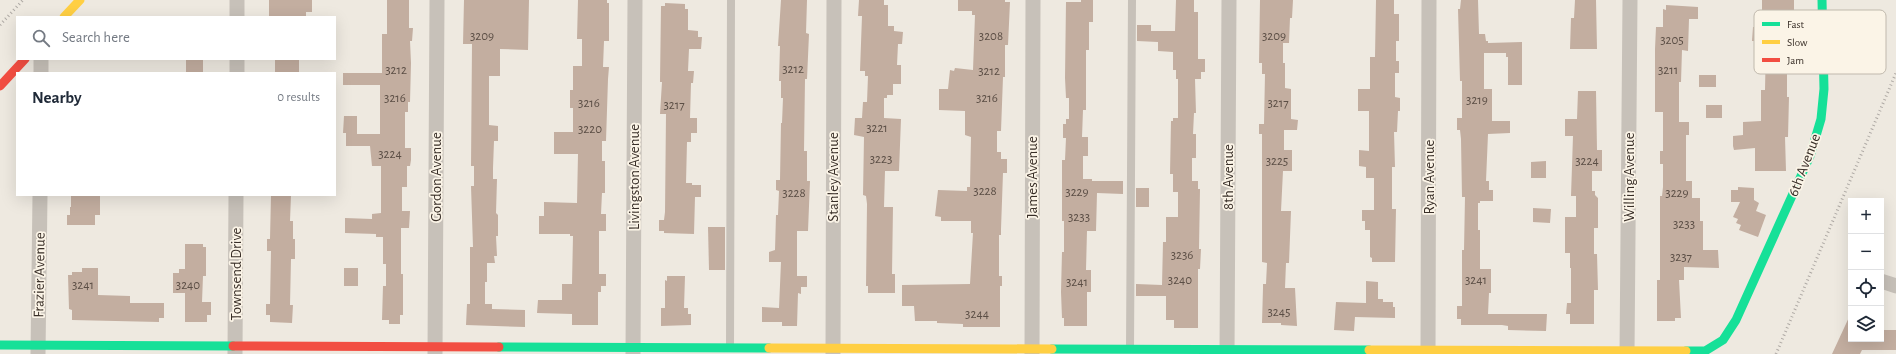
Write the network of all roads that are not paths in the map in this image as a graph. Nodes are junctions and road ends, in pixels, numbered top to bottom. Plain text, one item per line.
1 (80, 0) edge
2 (237, 0) edge
3 (437, 0) edge
4 (635, 0) edge
5 (731, 0) edge
6 (834, 0) edge
7 (1033, 0) edge
8 (1132, 0) edge
9 (1229, 0) edge
10 (1429, 0) edge
11 (1630, 0) edge
12 (1822, 0) edge
13 (1822, 10) edge
14 (65, 16) edge
15 (237, 16) edge
16 (24, 60) edge
17 (42, 60) edge
18 (237, 60) edge
19 (41, 72) edge
20 (237, 72) edge
21 (1824, 74) edge
22 (0, 86) edge
23 (40, 196) edge
24 (236, 196) edge
25 (1884, 282) edge
26 (1896, 286) edge
27 (0, 345) edge
28 (730, 348) junction
29 (38, 349) edge
30 (235, 350) edge
31 (435, 350) edge
32 (532, 350) edge
33 (634, 351) edge
34 (833, 351) edge
35 (932, 351) edge
36 (1032, 351) edge
37 (1130, 352) edge
38 (1227, 352) edge
39 (1330, 352) edge
40 (1428, 352) edge
41 (1627, 352) edge

1 - 14 street
2 - 15 street
3 - 31 street, Gordon Avenue
4 - 33 street, Livingston Avenue
5 - 28 lane
6 - 34 street, Stanley Avenue
7 - 36 street, James Avenue
8 - 37 lane
9 - 38 street, 8th Avenue
10 - 40 street, Ryan Avenue
11 - 41 street, Willing Avenue
12 - 13 street, 6th Avenue
16 - 22 street
17 - 19 street
18 - 20 street
21 - 41 street, 6th Avenue
23 - 29 street, Frazier Avenue
24 - 30 street, Townsend Drive
25 - 26 street
27 - 29 street, 6th Avenue
28 - 33 street, 6th Avenue
28 - 34 street, 6th Avenue
29 - 30 street, 6th Avenue
30 - 31 street, 6th Avenue
31 - 32 street, 6th Avenue
32 - 33 street, 6th Avenue
34 - 35 street, 6th Avenue
35 - 36 street, 6th Avenue
36 - 37 street, 6th Avenue
37 - 38 street, 6th Avenue
38 - 39 street, 6th Avenue
39 - 40 street, 6th Avenue
40 - 41 street, 6th Avenue

